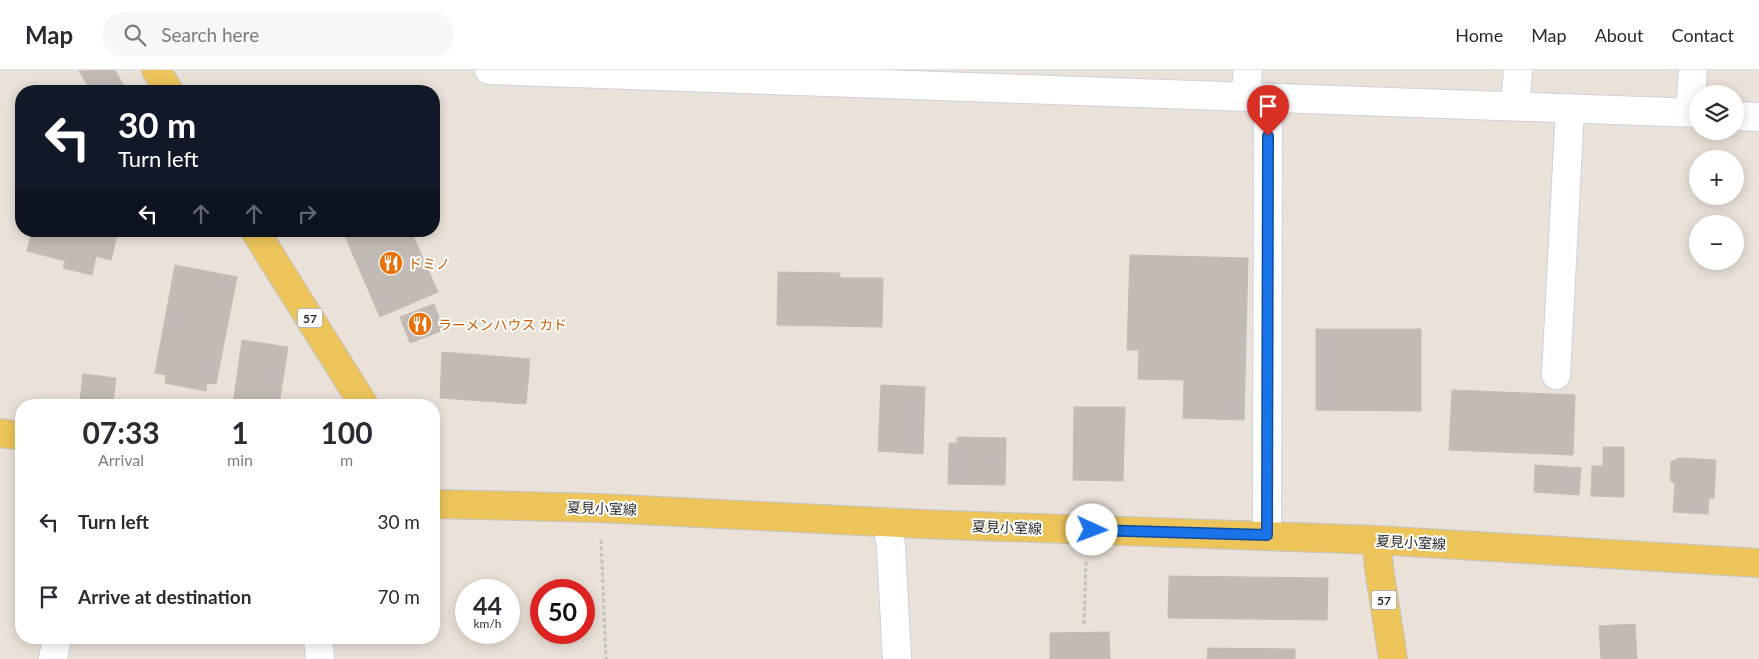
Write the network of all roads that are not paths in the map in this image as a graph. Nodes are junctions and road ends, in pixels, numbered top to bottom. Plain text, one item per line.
1 (156, 70) edge
2 (489, 70) edge
3 (1518, 70) edge
4 (1693, 70) edge
5 (856, 76) edge
6 (165, 85) edge
7 (1693, 85) edge
8 (1254, 88) edge
9 (1515, 106) junction
10 (1570, 108) junction
11 (1689, 112) edge
12 (1744, 116) edge
13 (1759, 117) edge
14 (259, 237) edge
15 (1556, 375) dead end
16 (360, 399) edge
17 (0, 433) edge
18 (15, 435) edge
19 (440, 504) edge
20 (887, 522) junction
21 (1267, 535) junction
22 (1376, 540) junction
23 (1759, 563) edge
24 (56, 644) edge
25 (319, 644) edge
26 (54, 659) edge
27 (320, 659) edge
28 (897, 659) edge
29 (1393, 659) edge

1 - 6 main road
2 - 5 street
3 - 9 street
4 - 7 street
5 - 8 street
8 - 9 street
8 - 21 street
9 - 10 street
10 - 11 street
10 - 15 street
12 - 13 street
14 - 16 main road, 57
17 - 18 main road
19 - 20 main road, 夏見小室線
20 - 21 main road, 夏見小室線
20 - 28 street
21 - 22 main road, 夏見小室線
22 - 23 main road, 夏見小室線
22 - 29 main road, 57
24 - 26 street
25 - 27 street

